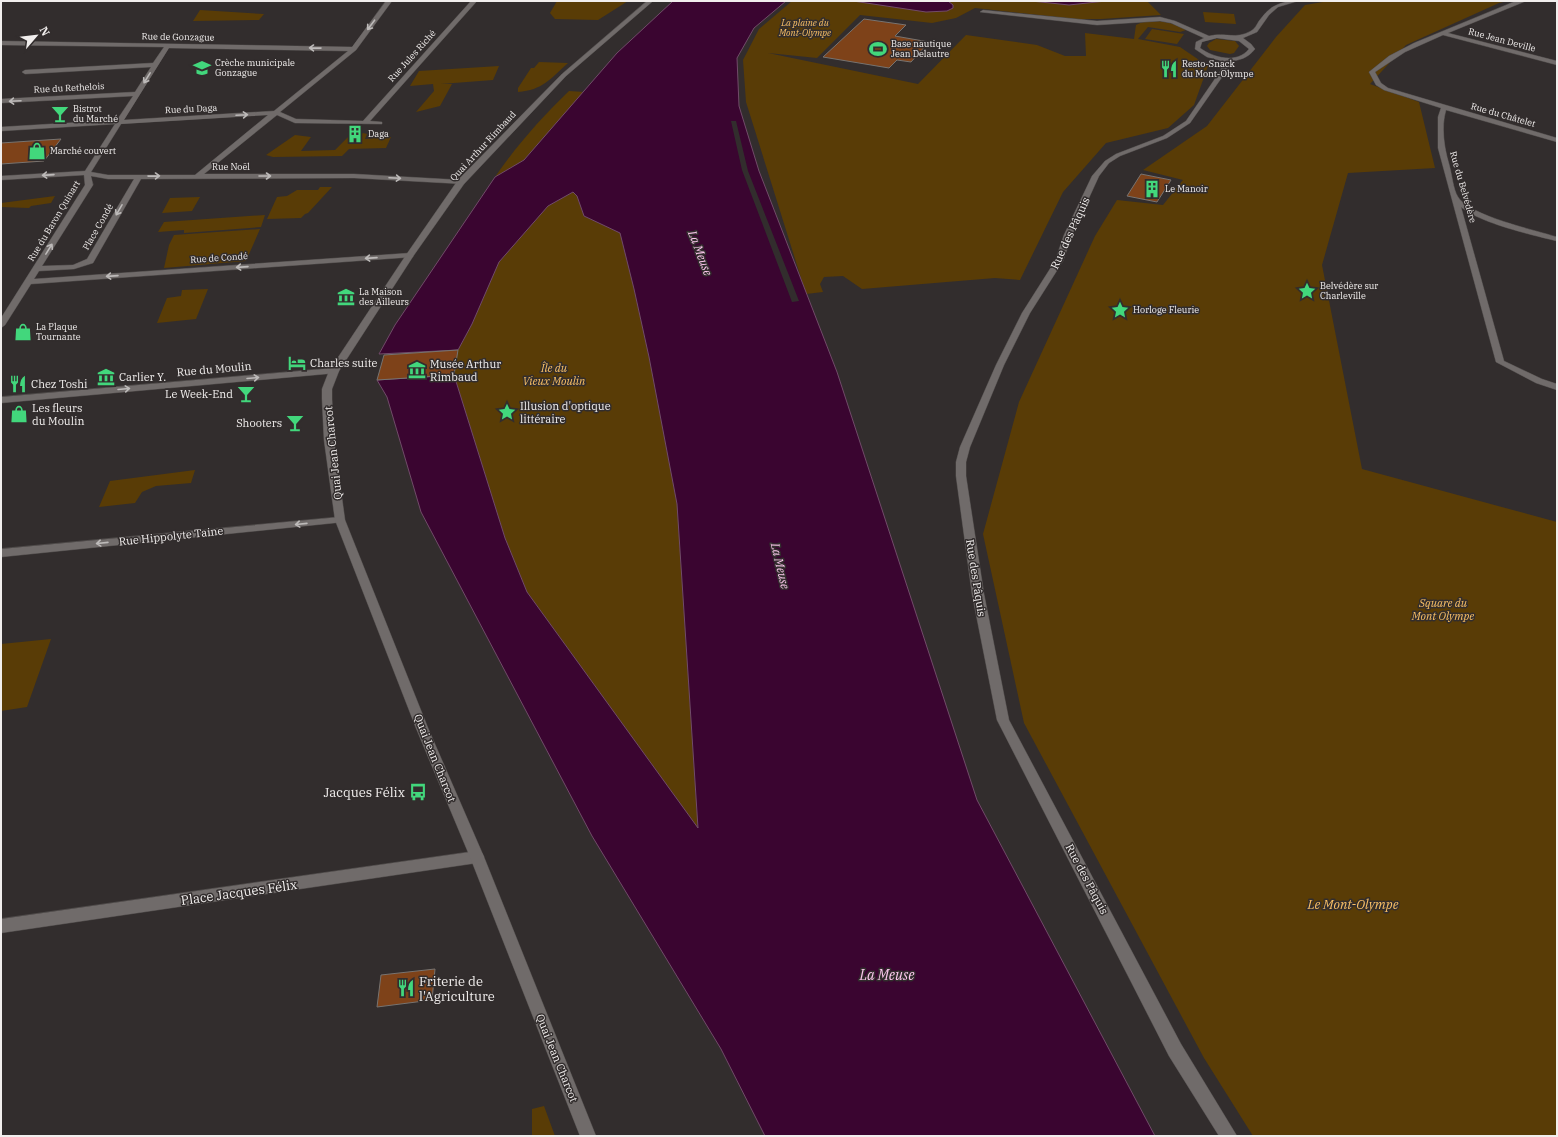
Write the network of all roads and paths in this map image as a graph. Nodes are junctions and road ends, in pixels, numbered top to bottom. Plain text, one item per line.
1 (389, 1) edge
2 (474, 1) edge
3 (650, 1) edge
4 (1295, 1) edge
5 (1523, 1) edge
6 (984, 12) dead end
7 (1443, 33) junction
8 (1208, 38) junction
9 (1238, 38) junction
10 (1, 43) edge
11 (168, 45) junction
12 (354, 49) junction
13 (1225, 59) junction
14 (1557, 63) edge
15 (156, 65) junction
16 (24, 72) dead end
17 (138, 94) junction
18 (1, 101) edge
19 (1444, 107) junction
20 (277, 113) junction
21 (120, 122) junction
22 (364, 123) junction
23 (380, 123) dead end
24 (1, 129) edge
25 (1557, 140) edge
26 (87, 173) junction
27 (198, 176) junction
28 (139, 177) junction
29 (1, 178) edge
30 (462, 182) junction
31 (1455, 198) junction
32 (1557, 239) edge
33 (410, 255) junction
34 (36, 270) junction
35 (28, 282) junction
36 (4, 314) edge
37 (1, 325) edge
38 (334, 371) junction
39 (1557, 387) edge
40 (1, 400) edge
41 (340, 520) junction
42 (1, 553) edge
43 (477, 857) junction
44 (1, 926) edge
45 (588, 1136) edge
46 (1229, 1136) edge

1 -> 12 street
2 - 22 street, Rue Jules Riché
3 - 30 street, Quai Arthur Rimbaud
4 - 9 street
5 - 7 street
6 - 8 street
7 - 14 street, Rue Jean Deville
7 - 19 street
8 - 9 street
8 - 13 street
9 - 13 street
10 - 11 street, Rue de Gonzague
12 -> 11 street, Rue de Gonzague
11 - 15 street, Rue du Baron Quinart
12 - 20 street
13 - 46 street, Rue des Pâquis
15 - 16 street
15 -> 17 street, Rue du Baron Quinart
17 -> 18 street, Rue du Rethelois
17 - 21 street, Rue du Baron Quinart
19 - 25 street, Rue du Châtelet
19 - 31 street, Rue du Belvédère
21 -> 20 street, Rue du Daga
20 - 22 street, Rue du Daga
20 - 27 street
21 - 24 street, Rue du Daga
21 - 26 street, Rue du Baron Quinart
22 - 23 street, Rue du Daga
26 - 28 street, Rue Noël
26 -> 29 street, Rue Noël
34 -> 26 street, Rue du Baron Quinart
28 -> 27 street, Rue Noël
27 -> 30 street, Rue Noël
28 -> 34 street, Place Condé
30 - 33 street, Quai Arthur Rimbaud
31 - 32 street
31 - 39 street, Rue du Belvédère
33 -> 35 street, Rue de Condé
33 - 38 street, Quai Arthur Rimbaud
34 - 35 street, Rue du Baron Quinart
35 - 36 street, Rue du Baron Quinart
36 - 37 street, Rue du Baron Quinart
40 -> 38 street, Rue du Moulin
38 - 41 street, Quai Jean Charcot
41 -> 42 street, Rue Hippolyte Taine
41 - 43 street, Quai Jean Charcot
43 - 44 street, Place Jacques Félix
43 - 45 street, Quai Jean Charcot

